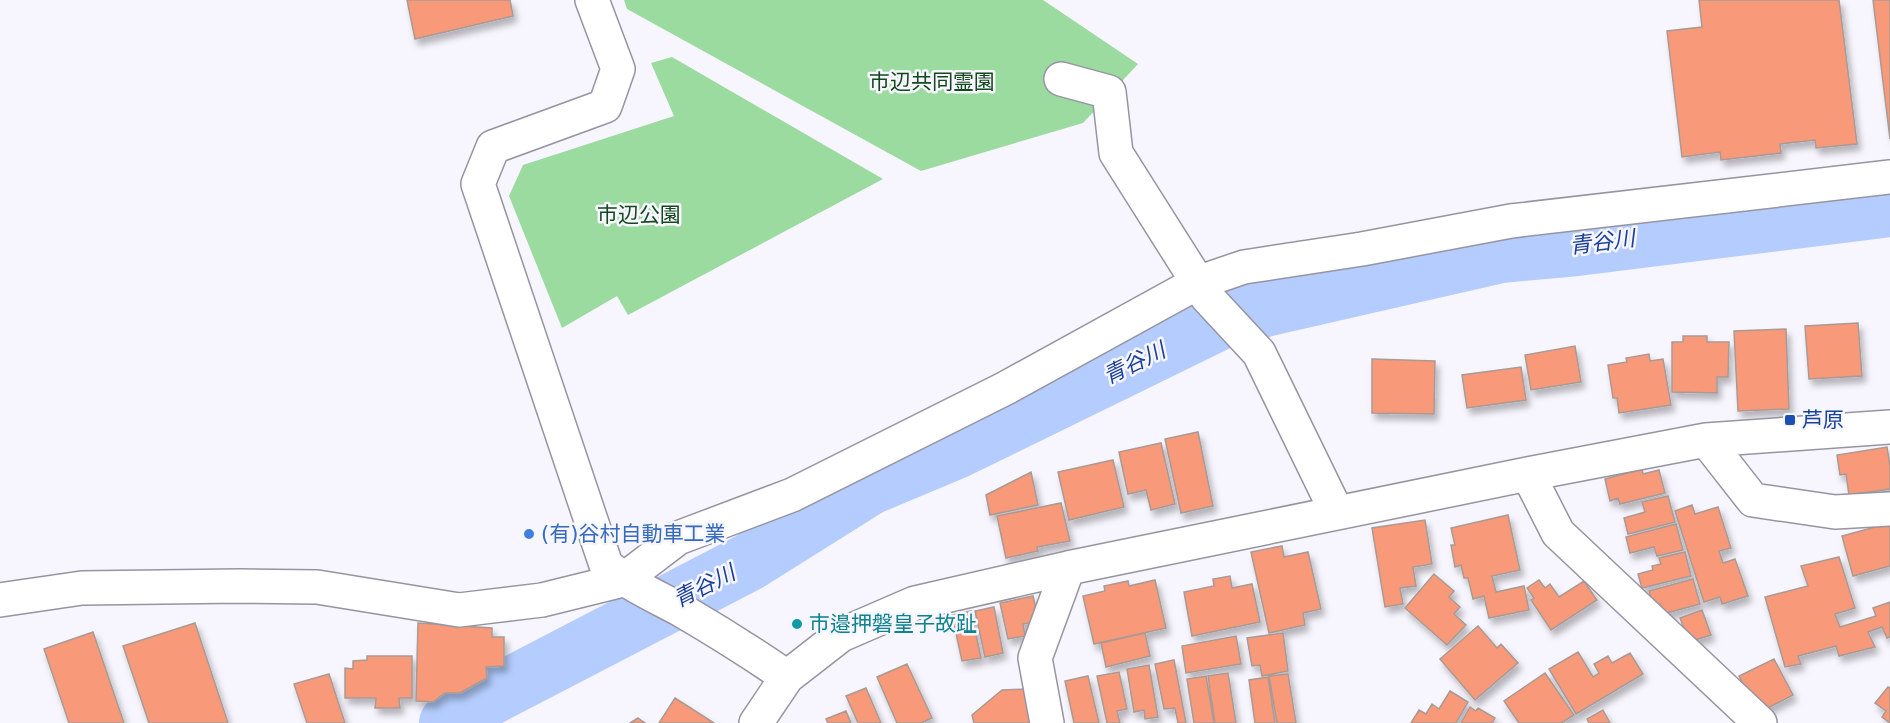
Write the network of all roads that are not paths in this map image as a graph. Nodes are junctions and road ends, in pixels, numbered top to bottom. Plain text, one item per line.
1 (592, 0) edge
2 (1061, 79) dead end
3 (1890, 177) edge
4 (1202, 290) junction
5 (1890, 427) edge
6 (1706, 440) junction
7 (1528, 474) junction
8 (1890, 509) edge
9 (1337, 513) junction
10 (1068, 568) junction
11 (634, 585) junction
12 (0, 600) edge
13 (787, 677) junction
14 (1745, 719) edge
15 (756, 723) edge
16 (1047, 723) edge

1 - 11 street
2 - 4 street
3 - 4 street
4 - 9 street
4 - 11 street
5 - 6 street
6 - 7 street
6 - 8 street
7 - 9 street
7 - 14 street
9 - 10 street
10 - 13 street
10 - 16 street
11 - 12 street
11 - 13 street
13 - 15 street

